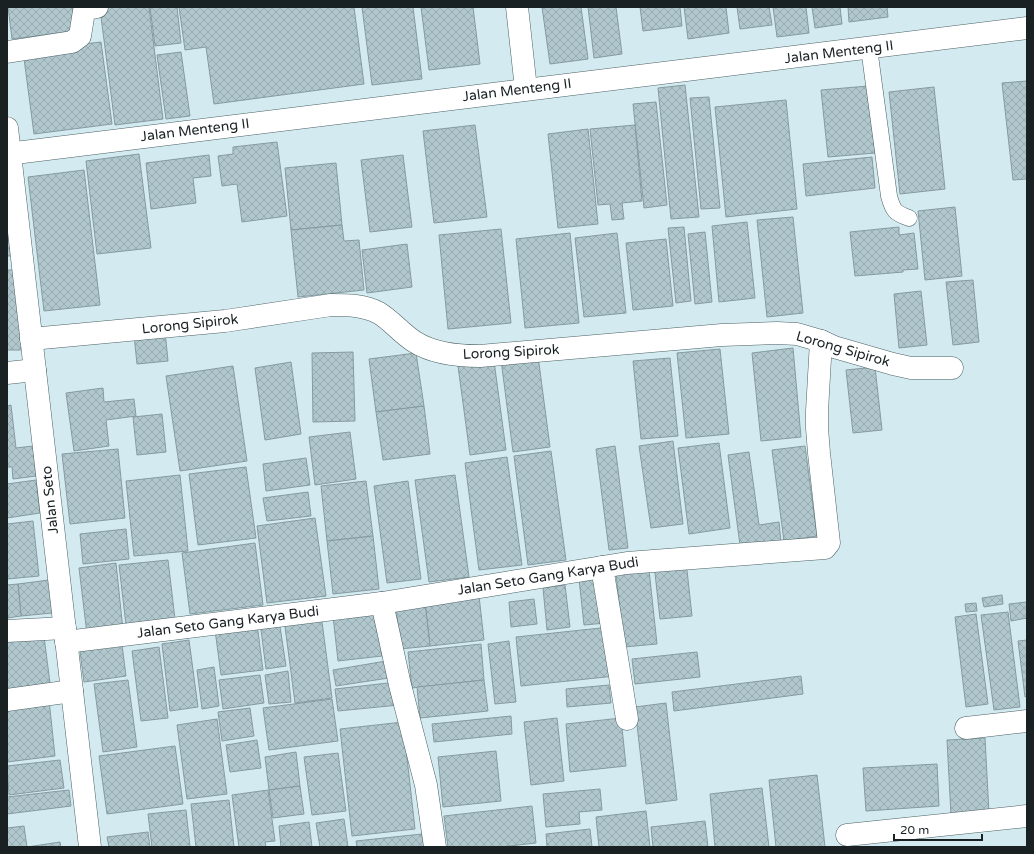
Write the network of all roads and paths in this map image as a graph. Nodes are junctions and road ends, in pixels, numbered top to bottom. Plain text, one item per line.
1 (97, 7) edge
2 (517, 7) edge
3 (1027, 28) edge
4 (869, 48) junction
5 (7, 52) edge
6 (526, 89) junction
7 (7, 128) edge
8 (9, 154) edge
9 (909, 218) dead end
10 (31, 340) junction
11 (821, 341) junction
12 (952, 368) dead end
13 (35, 370) junction
14 (7, 373) edge
15 (602, 567) junction
16 (382, 603) junction
17 (7, 631) edge
18 (65, 635) junction
19 (72, 691) junction
20 (7, 700) edge
21 (627, 719) dead end
22 (1027, 721) edge
23 (966, 728) dead end
24 (1027, 816) edge
25 (847, 834) dead end
26 (90, 847) edge
27 (435, 847) edge

1 - 5 street
2 - 6 street
3 - 4 street, Jalan Menteng II
4 - 6 street, Jalan Menteng II
4 - 9 lane
6 - 8 street, Jalan Menteng II
7 - 8 street, Jalan Seto
8 - 10 street, Jalan Seto
10 - 11 street, Lorong Sipirok
10 - 13 street, Jalan Seto
11 - 12 street, Lorong Sipirok
11 - 15 street, Jalan Seto Gang Karya Budi
13 - 14 street
13 - 18 street, Jalan Seto
15 - 16 street, Jalan Seto Gang Karya Budi
15 - 21 street
16 - 18 street, Jalan Seto Gang Karya Budi
16 - 27 street
17 - 18 street, Jalan Seto Gang Karya Budi
18 - 19 street, Jalan Seto
19 - 20 street
19 - 26 street, Jalan Seto
22 - 23 street
24 - 25 street

